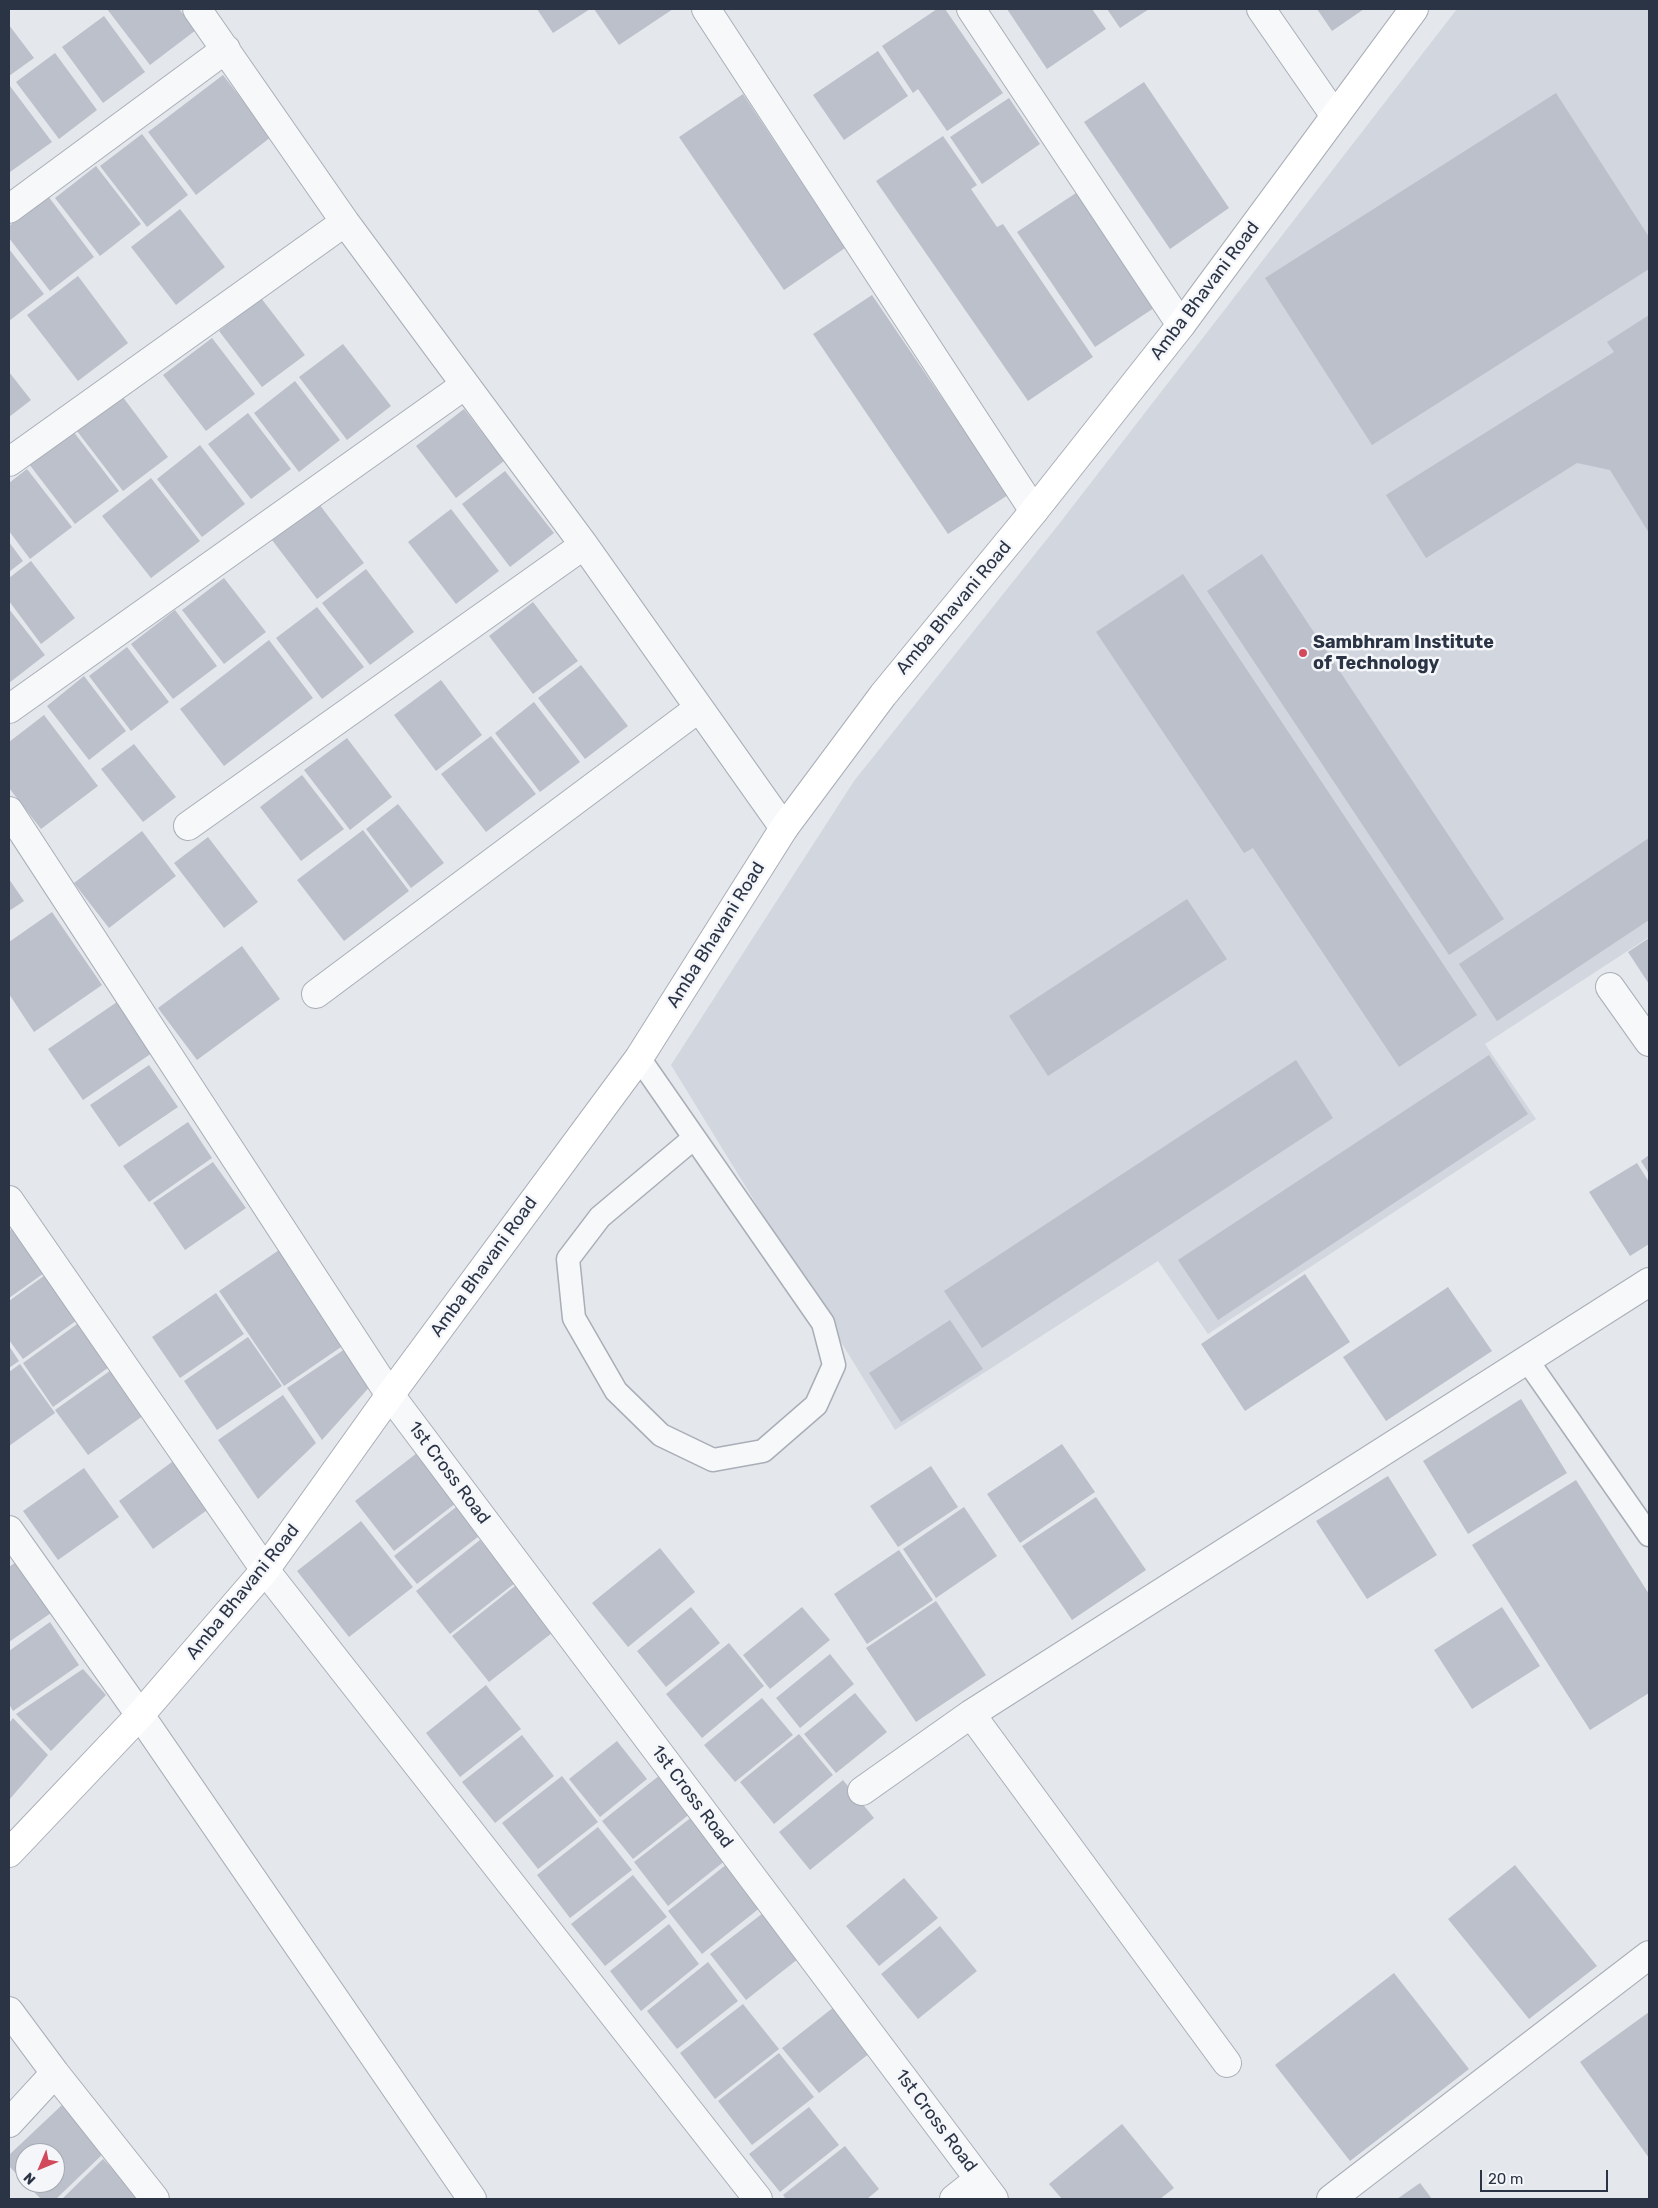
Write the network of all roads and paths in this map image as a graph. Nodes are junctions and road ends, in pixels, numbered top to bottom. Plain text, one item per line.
1 (197, 9) edge
2 (706, 9) edge
3 (971, 9) edge
4 (1261, 9) edge
5 (1414, 9) edge
6 (226, 49) junction
7 (1335, 116) junction
8 (9, 209) edge
9 (345, 222) junction
10 (1181, 326) junction
11 (465, 386) junction
12 (9, 462) edge
13 (1034, 511) junction
14 (584, 545) junction
15 (9, 708) edge
16 (699, 708) junction
17 (9, 811) edge
18 (188, 826) dead end
19 (784, 828) junction
20 (1610, 987) dead end
21 (316, 994) dead end
22 (1646, 1033) edge
23 (639, 1058) junction
24 (694, 1138) junction
25 (9, 1200) edge
26 (1649, 1282) edge
27 (1526, 1360) junction
28 (390, 1395) junction
29 (9, 1530) edge
30 (1649, 1535) edge
31 (265, 1570) junction
32 (971, 1714) junction
33 (140, 1715) junction
34 (862, 1790) dead end
35 (9, 1853) edge
36 (1649, 1955) edge
37 (9, 2011) edge
38 (1227, 2062) dead end
39 (55, 2073) junction
40 (9, 2123) edge
41 (987, 2189) edge
42 (156, 2199) edge
43 (472, 2199) edge
44 (758, 2199) edge
45 (954, 2199) edge
46 (1331, 2199) edge

1 - 6 street
2 - 13 street
3 - 10 street
4 - 7 street
5 - 7 street, Amba Bhavani Road
6 - 8 street
6 - 9 street
7 - 10 street, Amba Bhavani Road
9 - 11 street
9 - 12 street
10 - 13 street, Amba Bhavani Road
11 - 14 street
11 - 15 street
13 - 19 street, Amba Bhavani Road
14 - 16 street
14 - 18 street
16 - 19 street
16 - 21 street
17 - 28 street, 1st Cross Road
19 - 23 street, Amba Bhavani Road
20 - 22 street
23 - 24 lane
23 - 28 street, Amba Bhavani Road
24 - 24 lane
25 - 31 street
26 - 27 street
27 - 30 lane
27 - 32 street
28 - 31 street, Amba Bhavani Road
28 - 41 street, 1st Cross Road
29 - 33 street
31 - 33 street, Amba Bhavani Road
31 - 44 street
32 - 34 street
32 - 38 street
33 - 35 street, Amba Bhavani Road
33 - 43 street
36 - 46 street
37 - 39 street
39 - 40 street
39 - 42 street
41 - 45 street

